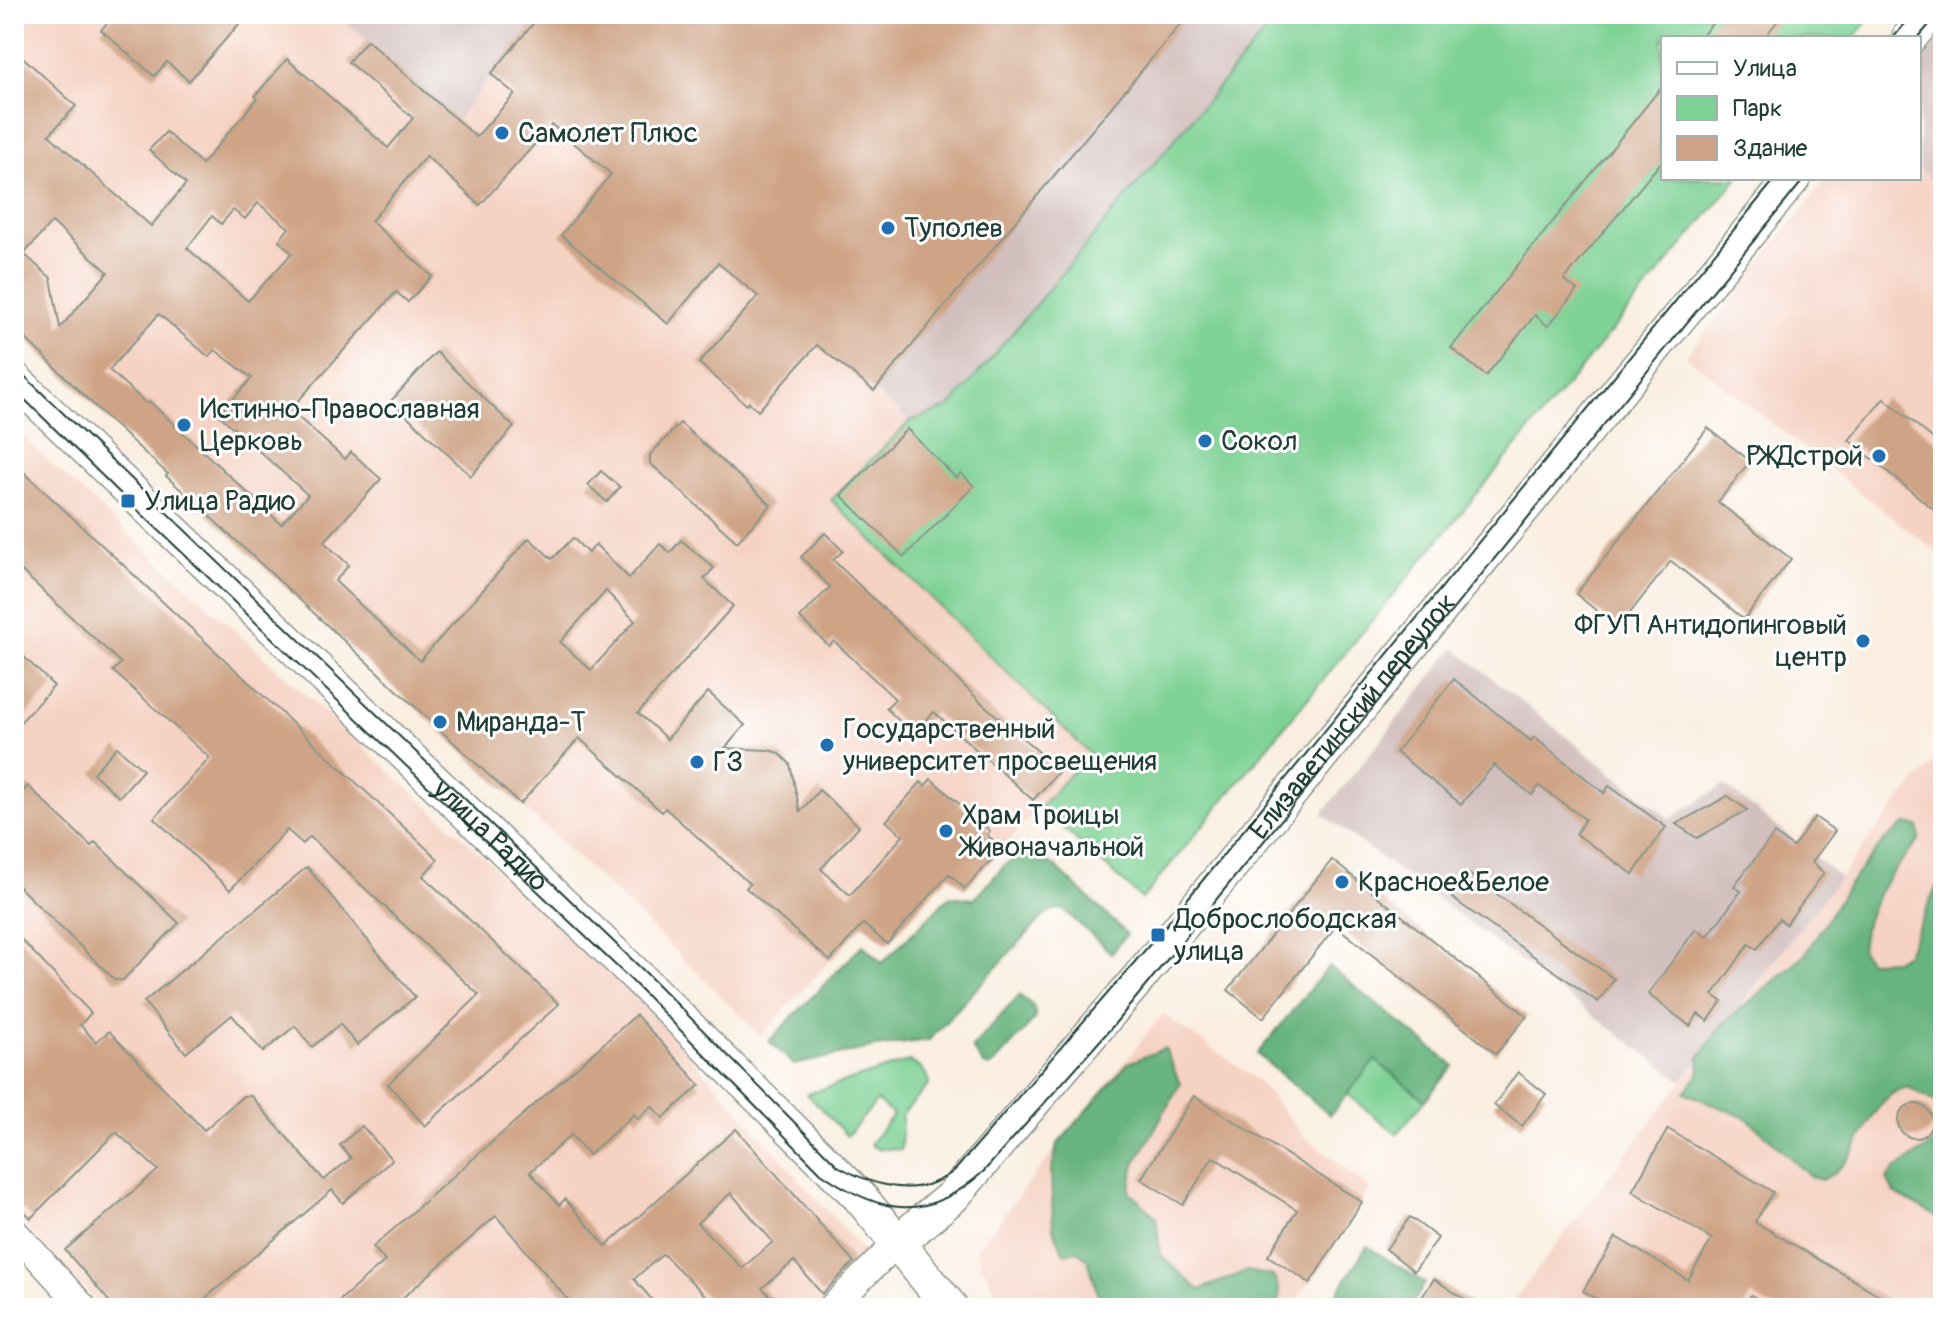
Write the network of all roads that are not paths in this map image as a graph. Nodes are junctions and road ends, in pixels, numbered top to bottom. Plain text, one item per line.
1 (1929, 14) edge
2 (1911, 36) edge
3 (1791, 180) edge
4 (14, 379) edge
5 (14, 1231) edge
6 (898, 1242) junction
7 (84, 1308) edge
8 (831, 1308) edge
9 (951, 1308) edge

1 - 2 street
3 - 6 street, Елизаветинский переулок
4 - 6 street, улица Радио
5 - 7 street
6 - 8 street
6 - 9 street, улица Радио

